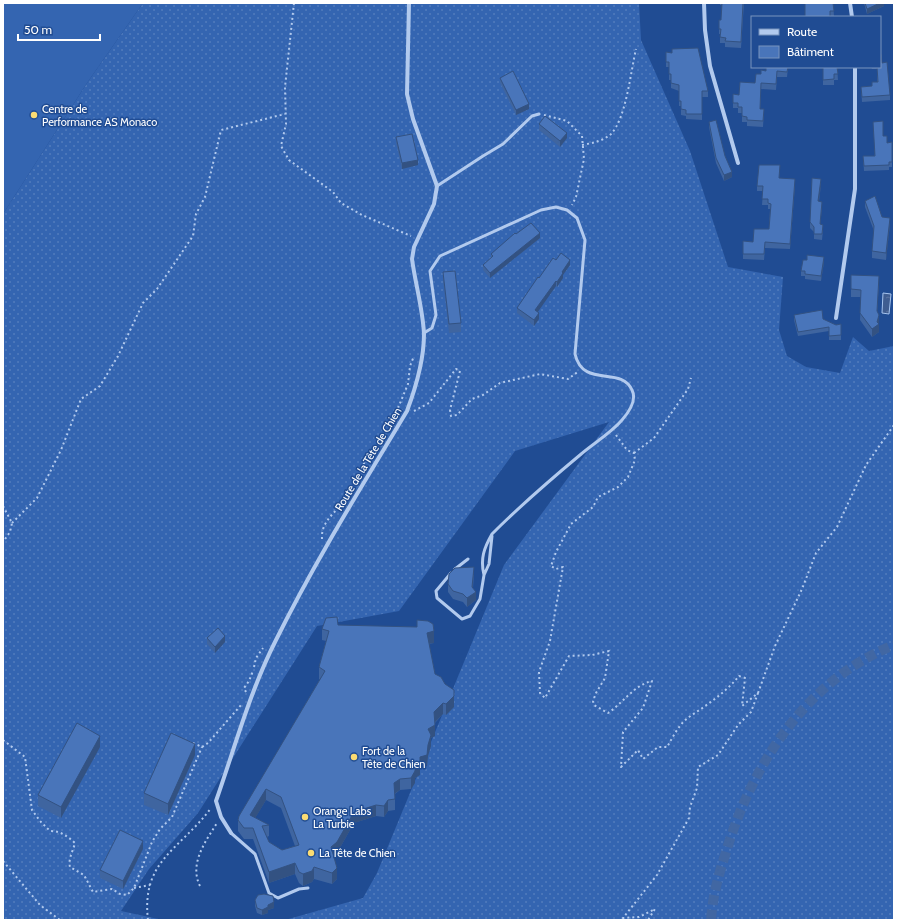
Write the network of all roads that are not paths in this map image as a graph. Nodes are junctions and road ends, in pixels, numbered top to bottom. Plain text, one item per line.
1 (409, 3) edge
2 (704, 3) edge
3 (850, 3) edge
4 (852, 16) edge
5 (855, 68) edge
6 (539, 114) road end
7 (738, 163) dead end
8 (437, 186) junction
9 (836, 318) dead end
10 (424, 334) junction
11 (492, 534) junction
12 (468, 559) dead end
13 (484, 575) junction
14 (231, 833) joint
15 (308, 888) dead end

1 - 8 street
2 - 7 street
3 - 4 street
5 - 9 street
6 - 8 lane
8 - 10 street, Route de la Tête de Chien
10 - 11 lane
10 - 14 street, Route de la Tête de Chien
11 - 13 lane
11 - 13 lane
12 - 13 lane
14 - 15 lane

